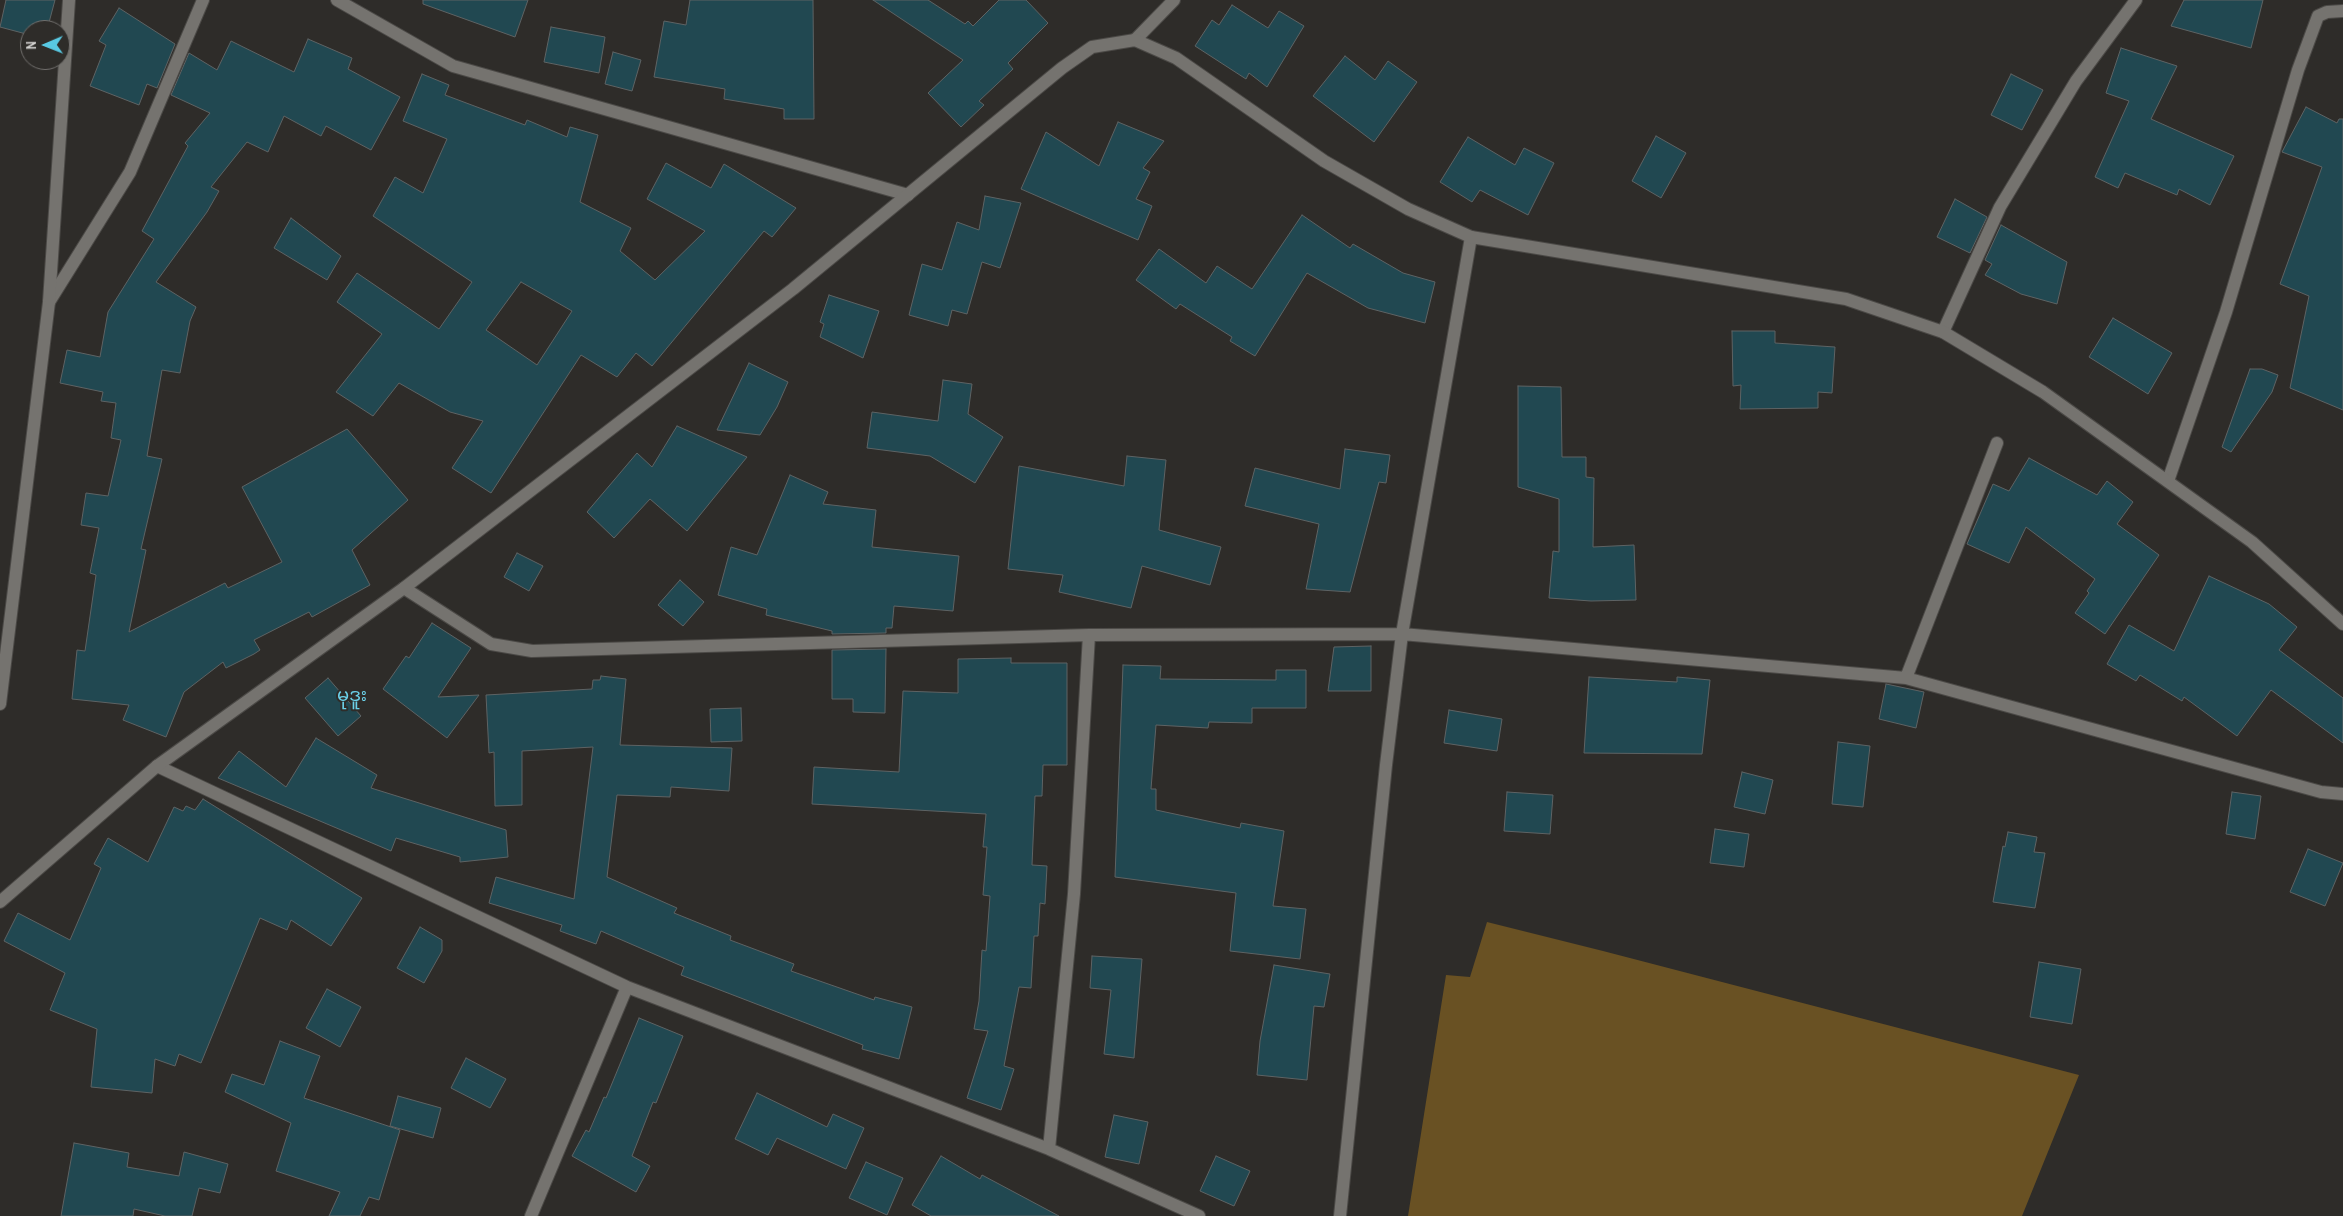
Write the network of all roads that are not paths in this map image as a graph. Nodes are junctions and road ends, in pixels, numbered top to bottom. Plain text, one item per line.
1 (69, 0) edge
2 (203, 0) edge
3 (337, 0) edge
4 (1174, 0) edge
5 (2136, 0) edge
6 (2343, 11) edge
7 (1135, 40) junction
8 (908, 195) junction
9 (1471, 237) junction
10 (48, 302) junction
11 (1943, 332) junction
12 (1997, 443) dead end
13 (2168, 481) junction
14 (404, 588) junction
15 (2343, 624) edge
16 (1402, 634) junction
17 (1089, 635) junction
18 (1906, 678) junction
19 (0, 704) edge
20 (157, 766) junction
21 (2343, 794) edge
22 (0, 902) edge
23 (627, 987) junction
24 (1049, 1149) junction
25 (531, 1216) edge
26 (1199, 1216) edge
27 (1340, 1216) edge

1 - 10 street
2 - 10 street
3 - 8 street
4 - 7 street
5 - 11 street
6 - 13 street
7 - 8 street
7 - 9 street
8 - 14 street
9 - 11 street
9 - 16 street
10 - 19 street
11 - 13 street
12 - 18 street
13 - 15 street
14 - 17 street
14 - 20 street
16 - 17 street
16 - 18 street
16 - 27 street
17 - 24 street
18 - 21 street
20 - 22 street
20 - 23 street
23 - 24 street
23 - 25 street
24 - 26 street

